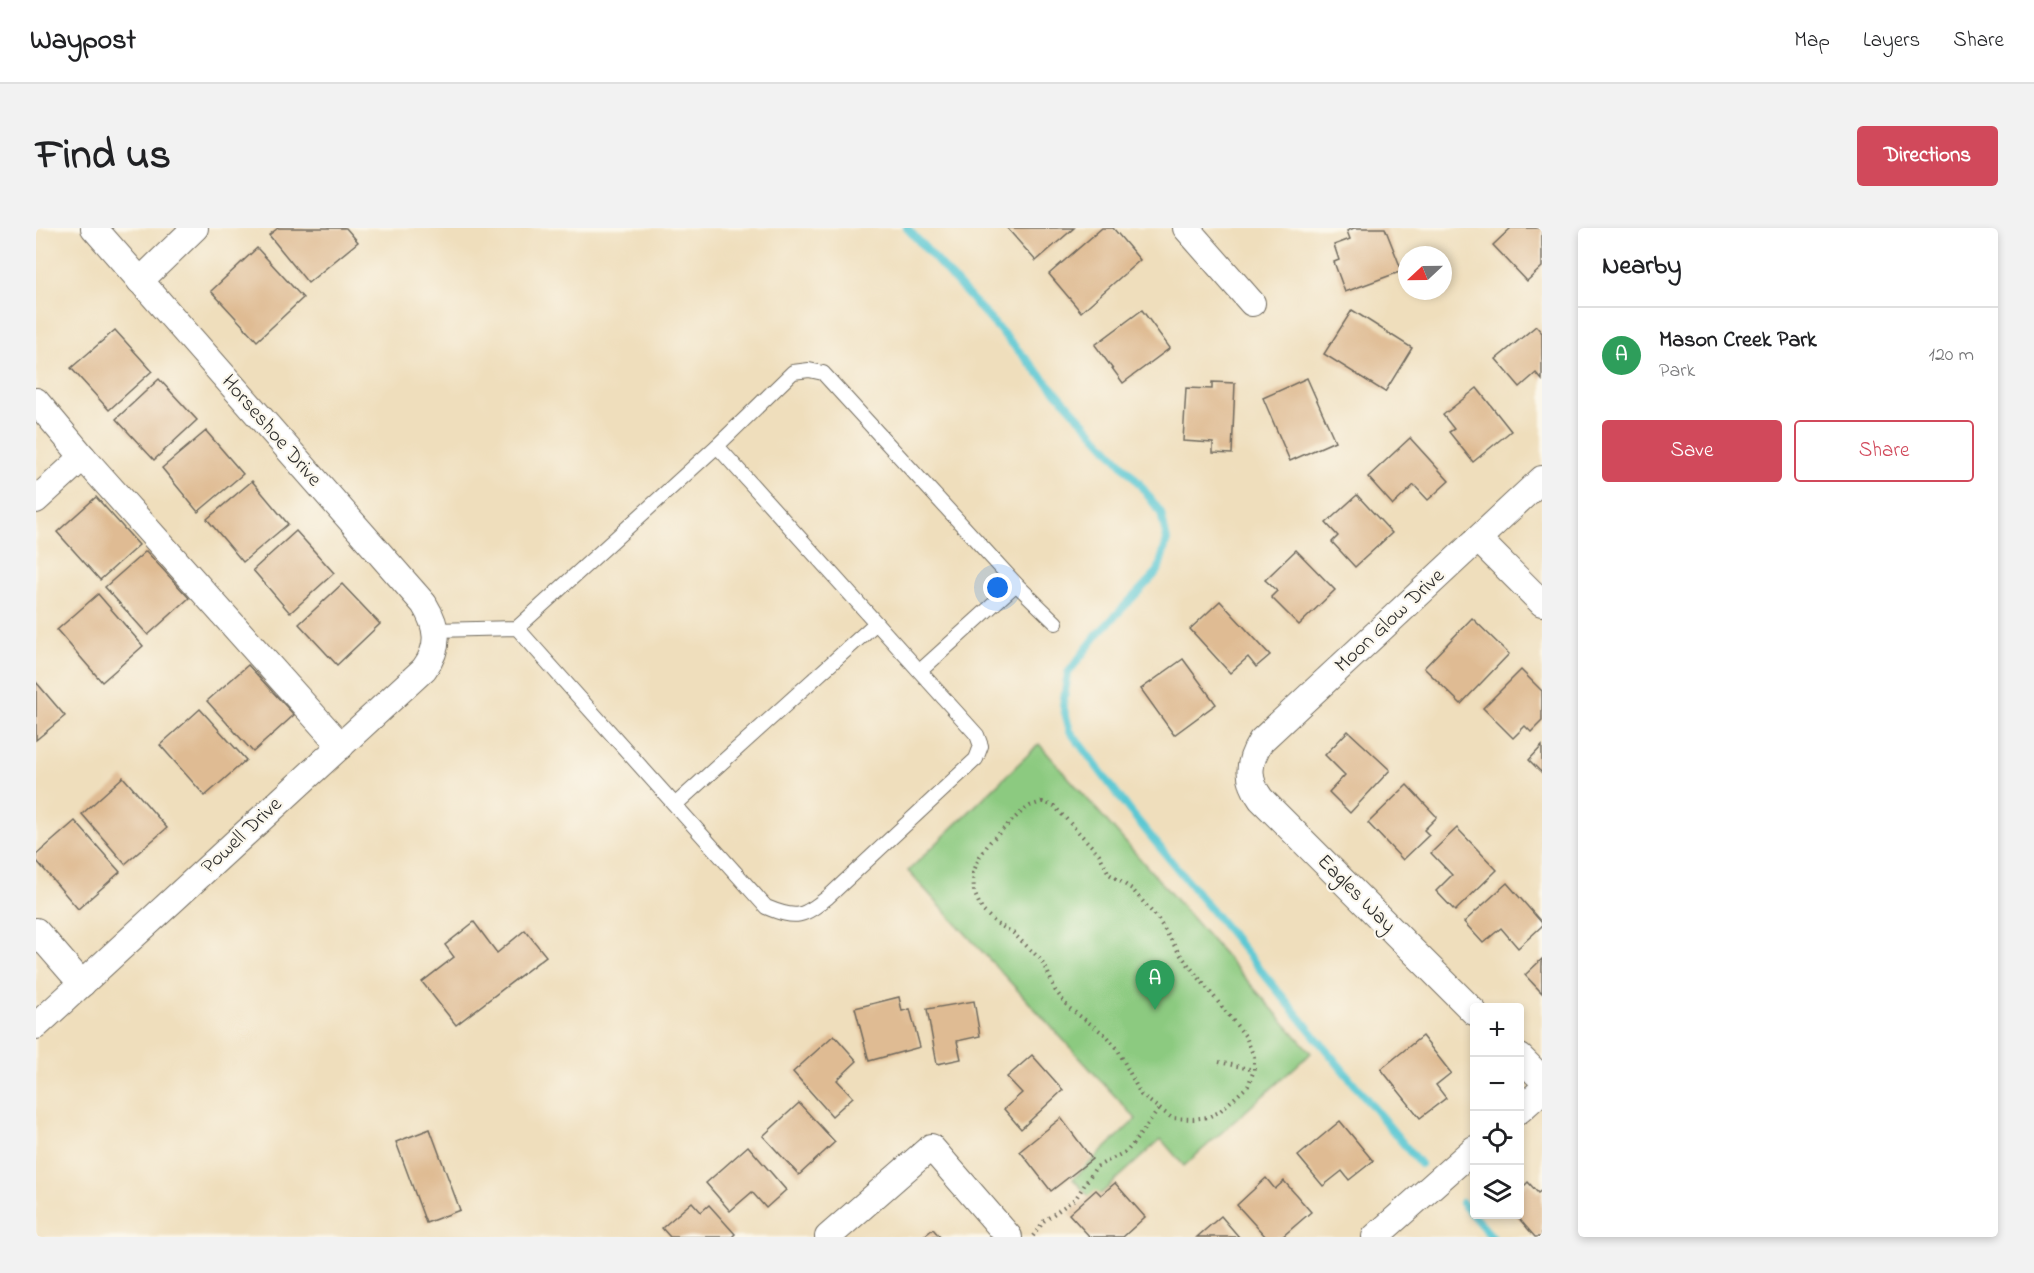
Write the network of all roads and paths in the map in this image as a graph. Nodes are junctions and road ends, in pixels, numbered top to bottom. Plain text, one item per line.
1 (94, 228) edge
2 (195, 228) edge
3 (1186, 228) edge
4 (140, 281) junction
5 (1252, 303) dead end
6 (36, 401) edge
7 (717, 446) junction
8 (83, 457) junction
9 (1542, 479) edge
10 (36, 500) edge
11 (1478, 538) junction
12 (1016, 584) junction
13 (1542, 603) edge
14 (876, 623) junction
15 (1056, 623) dead end
16 (517, 628) junction
17 (436, 635) junction
18 (920, 671) junction
19 (341, 746) junction
20 (1249, 770) joint
21 (676, 804) junction
22 (36, 931) edge
23 (82, 984) junction
24 (1470, 1008) edge
25 (36, 1026) edge
26 (1524, 1061) edge
27 (1219, 1062) dead end
28 (1254, 1070) junction
29 (1542, 1079) edge
30 (1542, 1090) edge
31 (1524, 1106) edge
32 (1159, 1109) junction
33 (1470, 1153) edge
34 (828, 1237) edge
35 (1009, 1237) edge
36 (1032, 1237) edge
37 (1375, 1237) edge

1 - 4 street, Horseshoe Drive
2 - 4 street
3 - 5 street
4 - 17 street, Horseshoe Drive
6 - 8 street
7 - 12 lane
7 - 14 lane
7 - 16 lane
8 - 10 street
8 - 19 street
9 - 11 street, Moon Glow Drive
11 - 13 street
11 - 20 street, Moon Glow Drive
12 - 15 lane
12 - 18 lane
14 - 18 lane
14 - 21 lane
16 - 17 lane
16 - 21 lane
17 - 19 street, Powell Drive
18 - 21 lane
19 - 23 street, Powell Drive
20 - 24 street, Eagles Way
22 - 23 street
23 - 25 street, Powell Drive
26 - 29 street
27 - 28 path
28 - 32 path
28 - 32 path
30 - 31 street
32 - 36 path
33 - 37 street
34 - 35 street

